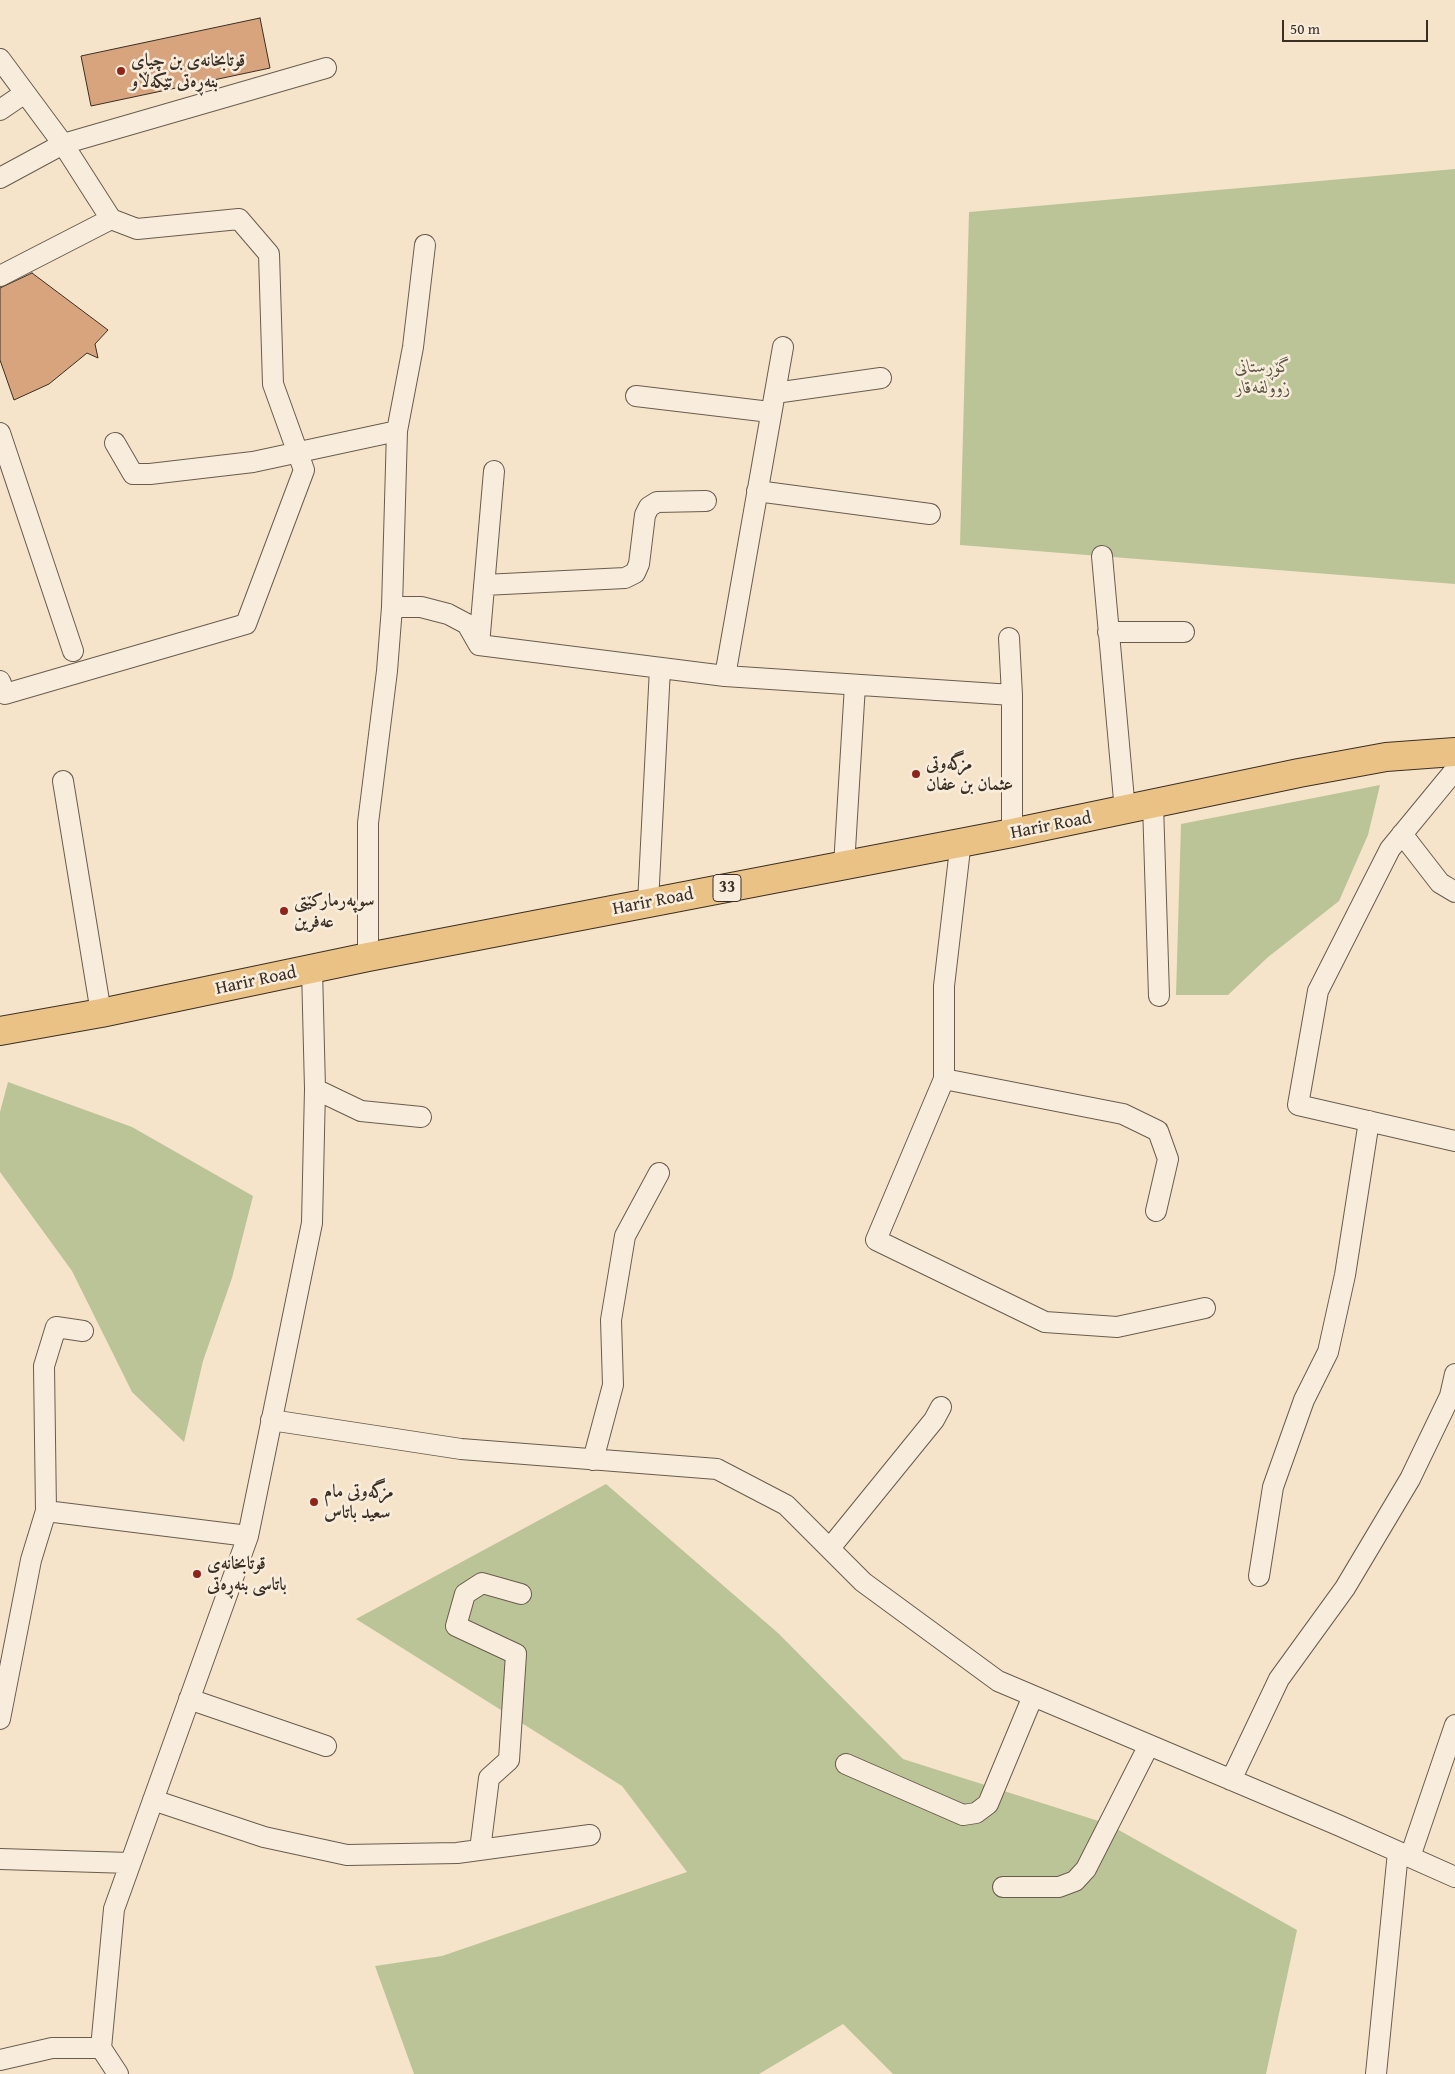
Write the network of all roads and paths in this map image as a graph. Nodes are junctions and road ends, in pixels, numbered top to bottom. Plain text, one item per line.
1 (0, 59) edge
2 (326, 68) dead end
3 (25, 93) junction
4 (0, 110) edge
5 (63, 144) junction
6 (0, 178) edge
7 (112, 219) junction
8 (425, 245) dead end
9 (0, 276) edge
10 (783, 347) dead end
11 (881, 378) dead end
12 (636, 396) dead end
13 (773, 403) junction
14 (397, 431) junction
15 (0, 433) edge
16 (115, 443) dead end
17 (297, 452) junction
18 (494, 471) dead end
19 (757, 491) junction
20 (706, 501) dead end
21 (930, 514) dead end
22 (1102, 556) dead end
23 (484, 585) junction
24 (392, 607) junction
25 (1108, 632) junction
26 (1184, 632) dead end
27 (1009, 638) dead end
28 (479, 645) junction
29 (73, 651) dead end
30 (660, 668) junction
31 (725, 676) junction
32 (0, 681) edge
33 (855, 685) junction
34 (1012, 695) junction
35 (1455, 752) edge
36 (1455, 770) edge
37 (62, 781) dead end
38 (1153, 804) junction
39 (1125, 811) junction
40 (1012, 833) junction
41 (1402, 834) junction
42 (955, 844) junction
43 (844, 866) junction
44 (1455, 892) edge
45 (648, 904) junction
46 (368, 957) junction
47 (312, 969) junction
48 (1159, 996) dead end
49 (101, 1013) junction
50 (0, 1031) edge
51 (944, 1079) junction
52 (314, 1089) junction
53 (421, 1116) dead end
54 (1369, 1121) junction
55 (1455, 1141) edge
56 (659, 1173) dead end
57 (1156, 1211) dead end
58 (1205, 1308) dead end
59 (83, 1331) dead end
60 (1455, 1374) edge
61 (941, 1407) dead end
62 (272, 1420) junction
63 (592, 1460) junction
64 (46, 1511) junction
65 (248, 1536) junction
66 (830, 1548) junction
67 (1259, 1576) dead end
68 (521, 1594) dead end
69 (1033, 1696) junction
70 (189, 1699) junction
71 (0, 1719) edge
72 (1455, 1725) edge
73 (1149, 1745) junction
74 (326, 1746) dead end
75 (846, 1764) dead end
76 (1231, 1780) junction
77 (153, 1800) junction
78 (590, 1835) dead end
79 (480, 1850) junction
80 (1404, 1854) junction
81 (0, 1859) edge
82 (130, 1862) junction
83 (1455, 1877) edge
84 (1003, 1887) dead end
85 (101, 2048) junction
86 (0, 2060) edge
87 (118, 2074) edge
88 (1376, 2074) edge

1 - 3 street
2 - 5 street
3 - 4 street
3 - 5 street
5 - 6 street
5 - 7 street
7 - 9 street
7 - 17 street
8 - 14 street
10 - 13 street
11 - 13 street
12 - 13 street
13 - 19 street
14 - 17 street
14 - 24 street
15 - 29 street
16 - 17 street
17 - 32 street
18 - 23 street
19 - 21 street
19 - 31 street
20 - 23 street
22 - 25 street
23 - 28 street
24 - 28 street
24 - 46 street
25 - 26 street
25 - 39 street
27 - 34 street
28 - 30 street
30 - 31 street
30 - 45 street
31 - 33 street
33 - 34 street
33 - 43 street
34 - 40 street
35 - 38 main road, Harir Road / 33
36 - 41 street
37 - 49 street
38 - 39 main road, Harir Road / 33
38 - 48 street
39 - 40 main road, Harir Road / 33
40 - 42 main road, Harir Road / 33
41 - 44 street
41 - 54 street
42 - 43 main road, Harir Road / 33
42 - 51 street
43 - 45 main road, Harir Road / 33
45 - 46 main road, Harir Road / 33
46 - 47 main road, Harir Road / 33
47 - 49 main road, Harir Road / 33
47 - 52 street
49 - 50 main road, Harir Road / 33
51 - 57 street
51 - 58 street
52 - 53 street
52 - 62 street
54 - 55 street
54 - 67 street
56 - 63 street
59 - 64 street
60 - 76 street
61 - 66 street
62 - 63 street
62 - 65 street
63 - 66 street
64 - 65 street
64 - 71 street
65 - 70 street
66 - 69 street
68 - 79 street
69 - 73 street
69 - 75 street
70 - 74 street
70 - 77 street
72 - 80 street
73 - 76 street
73 - 84 street
76 - 80 street
77 - 79 street
77 - 82 street
78 - 79 street
80 - 83 street
80 - 88 street
81 - 82 street
82 - 85 street
85 - 86 street
85 - 87 street

